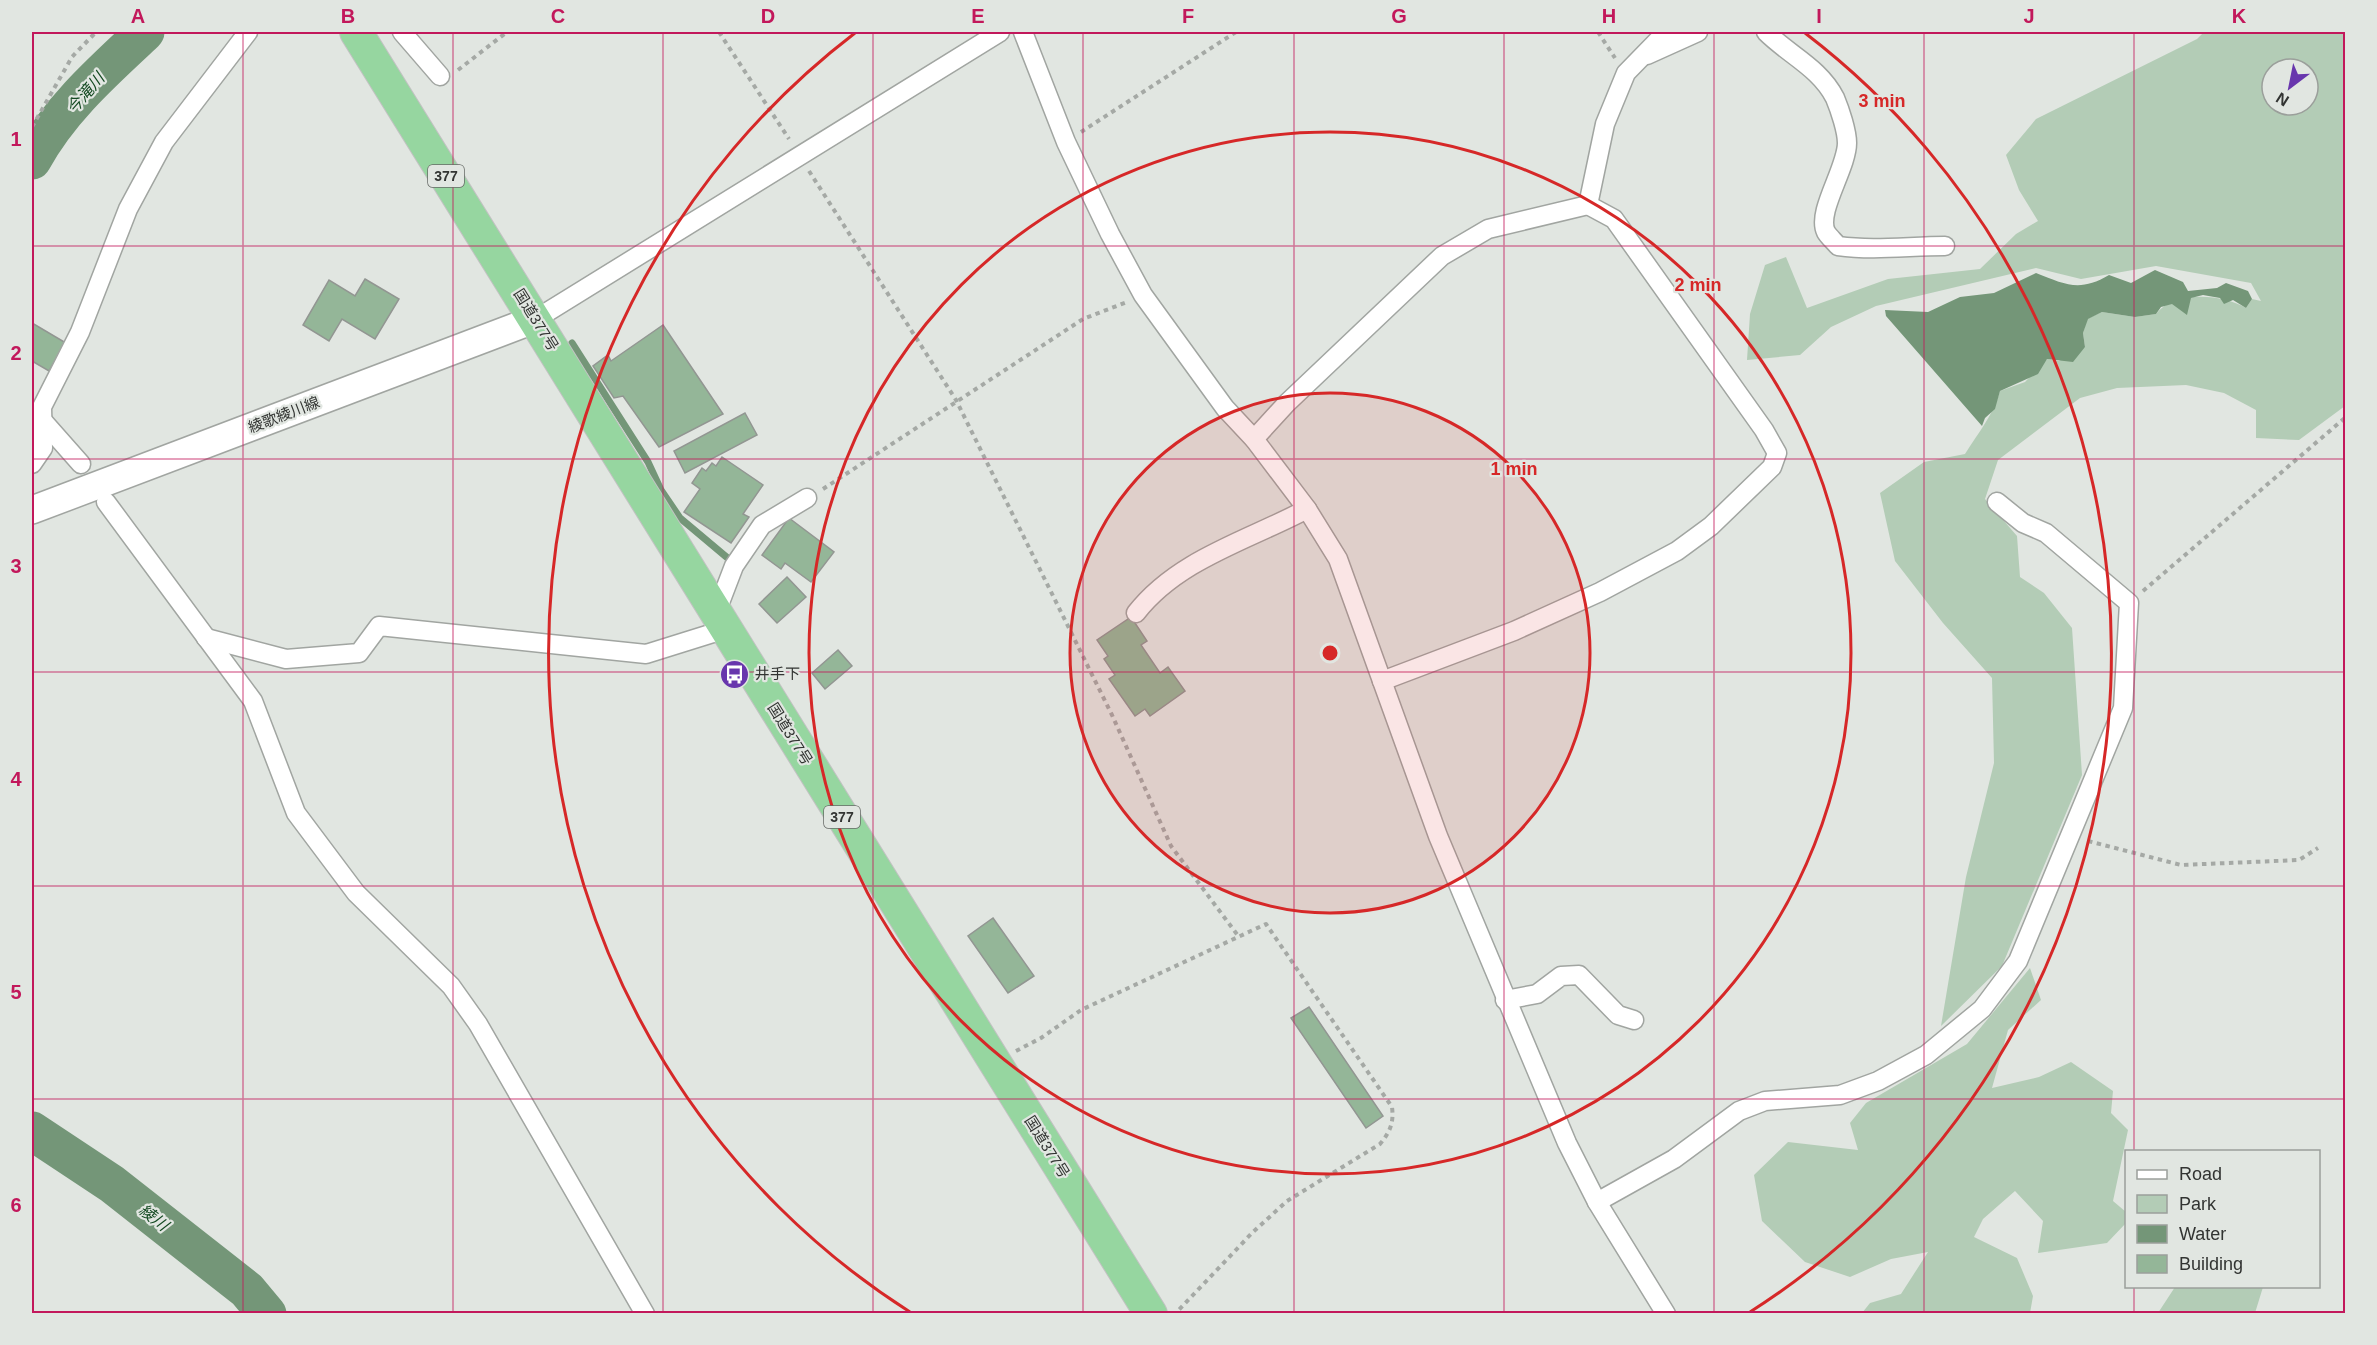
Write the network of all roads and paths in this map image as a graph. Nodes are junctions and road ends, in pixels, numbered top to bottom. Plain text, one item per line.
1 (96, 32) edge
2 (248, 32) edge
3 (356, 32) edge
4 (402, 32) edge
5 (720, 32) edge
6 (1000, 32) edge
7 (1023, 32) edge
8 (1236, 32) edge
9 (1598, 32) edge
10 (1666, 32) edge
11 (1698, 32) edge
12 (1766, 32) edge
13 (1640, 58) junction
14 (1626, 74) junction
15 (440, 76) dead end
16 (32, 127) edge
17 (1066, 142) junction
18 (800, 156) junction
19 (1588, 205) junction
20 (1945, 246) dead end
21 (1143, 296) junction
22 (536, 320) junction
23 (957, 400) junction
24 (39, 410) edge
25 (2346, 417) edge
26 (1254, 439) junction
27 (32, 464) edge
28 (81, 464) dead end
29 (807, 498) joint
30 (106, 502) dead end
31 (1997, 502) dead end
32 (1307, 509) junction
33 (32, 510) edge
34 (2129, 603) junction
35 (1136, 613) dead end
36 (721, 621) junction
37 (206, 638) junction
38 (1382, 681) junction
39 (2070, 836) junction
40 (2318, 848) dead end
41 (1239, 937) junction
42 (1505, 1000) junction
43 (1634, 1020) dead end
44 (994, 1062) junction
45 (1597, 1202) junction
46 (645, 1314) edge
47 (1151, 1314) edge
48 (1175, 1314) edge
49 (1666, 1314) edge

1 - 16 path
2 - 24 street
3 - 22 highway, 国道377号 / 377
4 - 15 street
5 - 18 path
6 - 18 street
7 - 17 street
8 - 17 path
9 - 14 path
10 - 13 street
11 - 13 street
12 - 20 street
13 - 14 street
14 - 19 street
17 - 21 street
18 - 22 street
18 - 23 path
19 - 26 street
19 - 38 street
21 - 23 path
21 - 26 street
22 - 33 main road, 綾歌綾川線
22 - 36 highway, 国道377号 / 377
23 - 29 path
23 - 41 path
24 - 27 street
24 - 28 street
25 - 34 path
26 - 32 street
29 - 36 street
30 - 37 street
31 - 34 street
32 - 35 street
32 - 38 street
34 - 39 street
36 - 37 street
36 - 44 highway, 国道377号 / 377
37 - 46 street
38 - 42 street
39 - 40 path
39 - 45 street
41 - 44 path
41 - 48 path
42 - 43 street
42 - 45 street
44 - 47 highway, 国道377号 / 377
45 - 49 street

